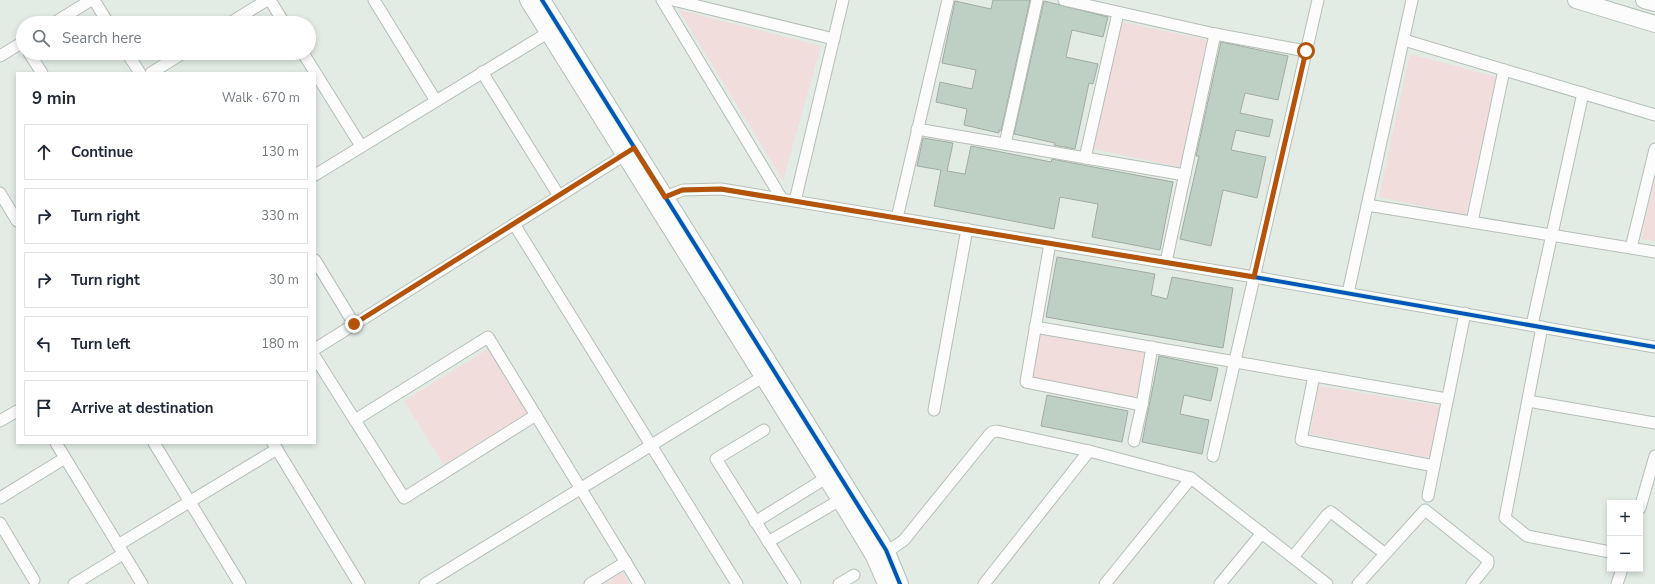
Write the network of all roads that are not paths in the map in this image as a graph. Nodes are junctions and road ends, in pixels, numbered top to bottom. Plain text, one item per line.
1 (92, 0) edge
2 (267, 0) edge
3 (270, 0) edge
4 (374, 0) edge
5 (528, 0) edge
6 (542, 0) edge
7 (662, 0) edge
8 (673, 0) edge
9 (843, 0) edge
10 (948, 0) edge
11 (1037, 0) edge
12 (1064, 0) edge
13 (1318, 0) edge
14 (1412, 0) edge
15 (1576, 0) edge
16 (1644, 0) edge
17 (1655, 3) edge
18 (1118, 13) junction
19 (66, 16) edge
20 (103, 16) edge
21 (241, 16) edge
22 (280, 16) edge
23 (1655, 24) edge
24 (552, 29) junction
25 (1215, 34) junction
26 (834, 39) junction
27 (1404, 40) junction
28 (16, 47) edge
29 (1306, 51) junction
30 (0, 56) edge
31 (34, 60) edge
32 (132, 60) edge
33 (172, 60) edge
34 (307, 60) edge
35 (1504, 70) junction
36 (41, 72) edge
37 (139, 72) edge
38 (153, 72) edge
39 (313, 72) edge
40 (482, 72) junction
41 (316, 77) edge
42 (1583, 93) junction
43 (436, 101) junction
44 (1655, 115) edge
45 (917, 129) junction
46 (1005, 144) junction
47 (361, 146) junction
48 (1655, 149) edge
49 (629, 152) junction
50 (1085, 158) junction
51 (316, 174) edge
52 (1185, 175) junction
53 (0, 193) edge
54 (559, 196) junction
55 (665, 197) junction
56 (782, 199) junction
57 (796, 201) junction
58 (1367, 205) junction
59 (897, 218) junction
60 (16, 219) edge
61 (1472, 222) junction
62 (514, 224) junction
63 (967, 229) junction
64 (1552, 235) junction
65 (1050, 243) junction
66 (1631, 248) junction
67 (1655, 252) edge
68 (316, 262) edge
69 (1166, 262) junction
70 (1254, 277) junction
71 (1348, 293) junction
72 (1465, 314) junction
73 (354, 324) junction
74 (1537, 326) junction
75 (1035, 327) junction
76 (1152, 347) junction
77 (1655, 347) edge
78 (316, 348) edge
79 (316, 359) edge
80 (1234, 362) junction
81 (768, 373) junction
82 (1314, 376) junction
83 (1447, 399) junction
84 (1528, 401) junction
85 (1142, 405) junction
86 (934, 410) dead end
87 (16, 412) edge
88 (536, 415) junction
89 (355, 420) junction
90 (0, 421) edge
91 (1655, 423) edge
92 (764, 430) dead end
93 (1134, 441) dead end
94 (57, 444) edge
95 (155, 444) edge
96 (651, 445) junction
97 (275, 446) edge
98 (1089, 452) junction
99 (1213, 456) dead end
100 (1655, 456) edge
101 (65, 458) junction
102 (1434, 466) junction
103 (826, 478) junction
104 (1191, 478) junction
105 (581, 488) junction
106 (1428, 496) dead end
107 (0, 498) edge
108 (840, 500) junction
109 (1642, 500) edge
110 (190, 502) junction
111 (755, 522) junction
112 (0, 523) edge
113 (1262, 533) junction
114 (768, 542) junction
115 (121, 549) junction
116 (1607, 551) edge
117 (887, 552) junction
118 (1384, 554) junction
119 (1293, 557) junction
120 (626, 562) junction
121 (1621, 572) edge
122 (854, 575) dead end
123 (34, 580) dead end
124 (74, 584) edge
125 (142, 584) edge
126 (240, 584) edge
127 (359, 584) edge
128 (425, 584) edge
129 (590, 584) edge
130 (640, 584) edge
131 (737, 584) edge
132 (795, 584) edge
133 (839, 584) edge
134 (886, 584) edge
135 (900, 584) edge
136 (984, 584) edge
137 (1105, 584) edge
138 (1220, 584) edge
139 (1327, 584) edge
140 (1358, 584) edge
141 (1472, 584) edge
142 (1617, 584) edge

1 - 19 street
1 - 20 street
2 - 21 street
3 - 22 street
4 - 43 street
5 - 24 street
6 - 24 street
7 - 56 street
8 - 26 street
9 - 26 street
10 - 45 street
11 - 46 street
12 - 18 street
13 - 29 street
14 - 27 street
15 - 23 street
16 - 17 street
18 - 25 street
18 - 50 street
24 - 40 street
24 - 49 street
25 - 29 street
25 - 52 street
26 - 57 street
27 - 35 street
27 - 58 street
28 - 30 street
29 - 70 street
31 - 36 street
32 - 37 street
33 - 38 street
34 - 39 street
35 - 42 street
35 - 61 street
40 - 43 street
40 - 54 street
41 - 47 street
42 - 44 street
42 - 64 street
43 - 47 street
45 - 46 street
45 - 59 street
46 - 50 street
47 - 51 street
48 - 66 street
49 - 54 street
49 - 55 street
49 - 81 street
50 - 52 street
52 - 69 street
53 - 60 street
54 - 62 street
55 - 56 street
55 - 81 street
56 - 57 street
57 - 59 street
58 - 61 street
58 - 71 street
59 - 63 street
61 - 64 street
62 - 73 street
62 - 96 street
63 - 65 street
63 - 86 street
64 - 66 street
64 - 74 street
65 - 69 street
65 - 75 street
66 - 67 street
68 - 73 street
69 - 70 street
70 - 71 street
70 - 80 street
71 - 72 street
72 - 74 street
72 - 83 street
73 - 78 street
74 - 77 street
74 - 84 street
75 - 76 street
75 - 85 street
76 - 80 street
76 - 85 street
79 - 89 street
80 - 82 street
80 - 99 street
81 - 96 street
81 - 103 street
81 - 117 street
82 - 83 street
82 - 102 street
83 - 102 street
84 - 91 street
84 - 116 street
85 - 93 street
87 - 90 street
88 - 89 street
88 - 89 street
88 - 105 street
92 - 111 street
94 - 101 street
95 - 110 street
96 - 105 street
96 - 131 street
97 - 110 street
97 - 127 street
98 - 104 street
98 - 117 street
98 - 136 street
100 - 109 street
101 - 107 street
101 - 115 street
102 - 106 street
103 - 108 street
103 - 111 street
104 - 113 street
104 - 137 street
105 - 120 street
105 - 128 street
108 - 114 street
108 - 134 street
110 - 115 street
110 - 126 street
111 - 114 street
112 - 123 street
113 - 119 street
113 - 138 street
114 - 132 street
115 - 124 street
115 - 125 street
117 - 135 street
118 - 119 street
118 - 140 street
118 - 141 street
119 - 139 street
120 - 129 street
120 - 130 street
121 - 142 street
122 - 133 street

